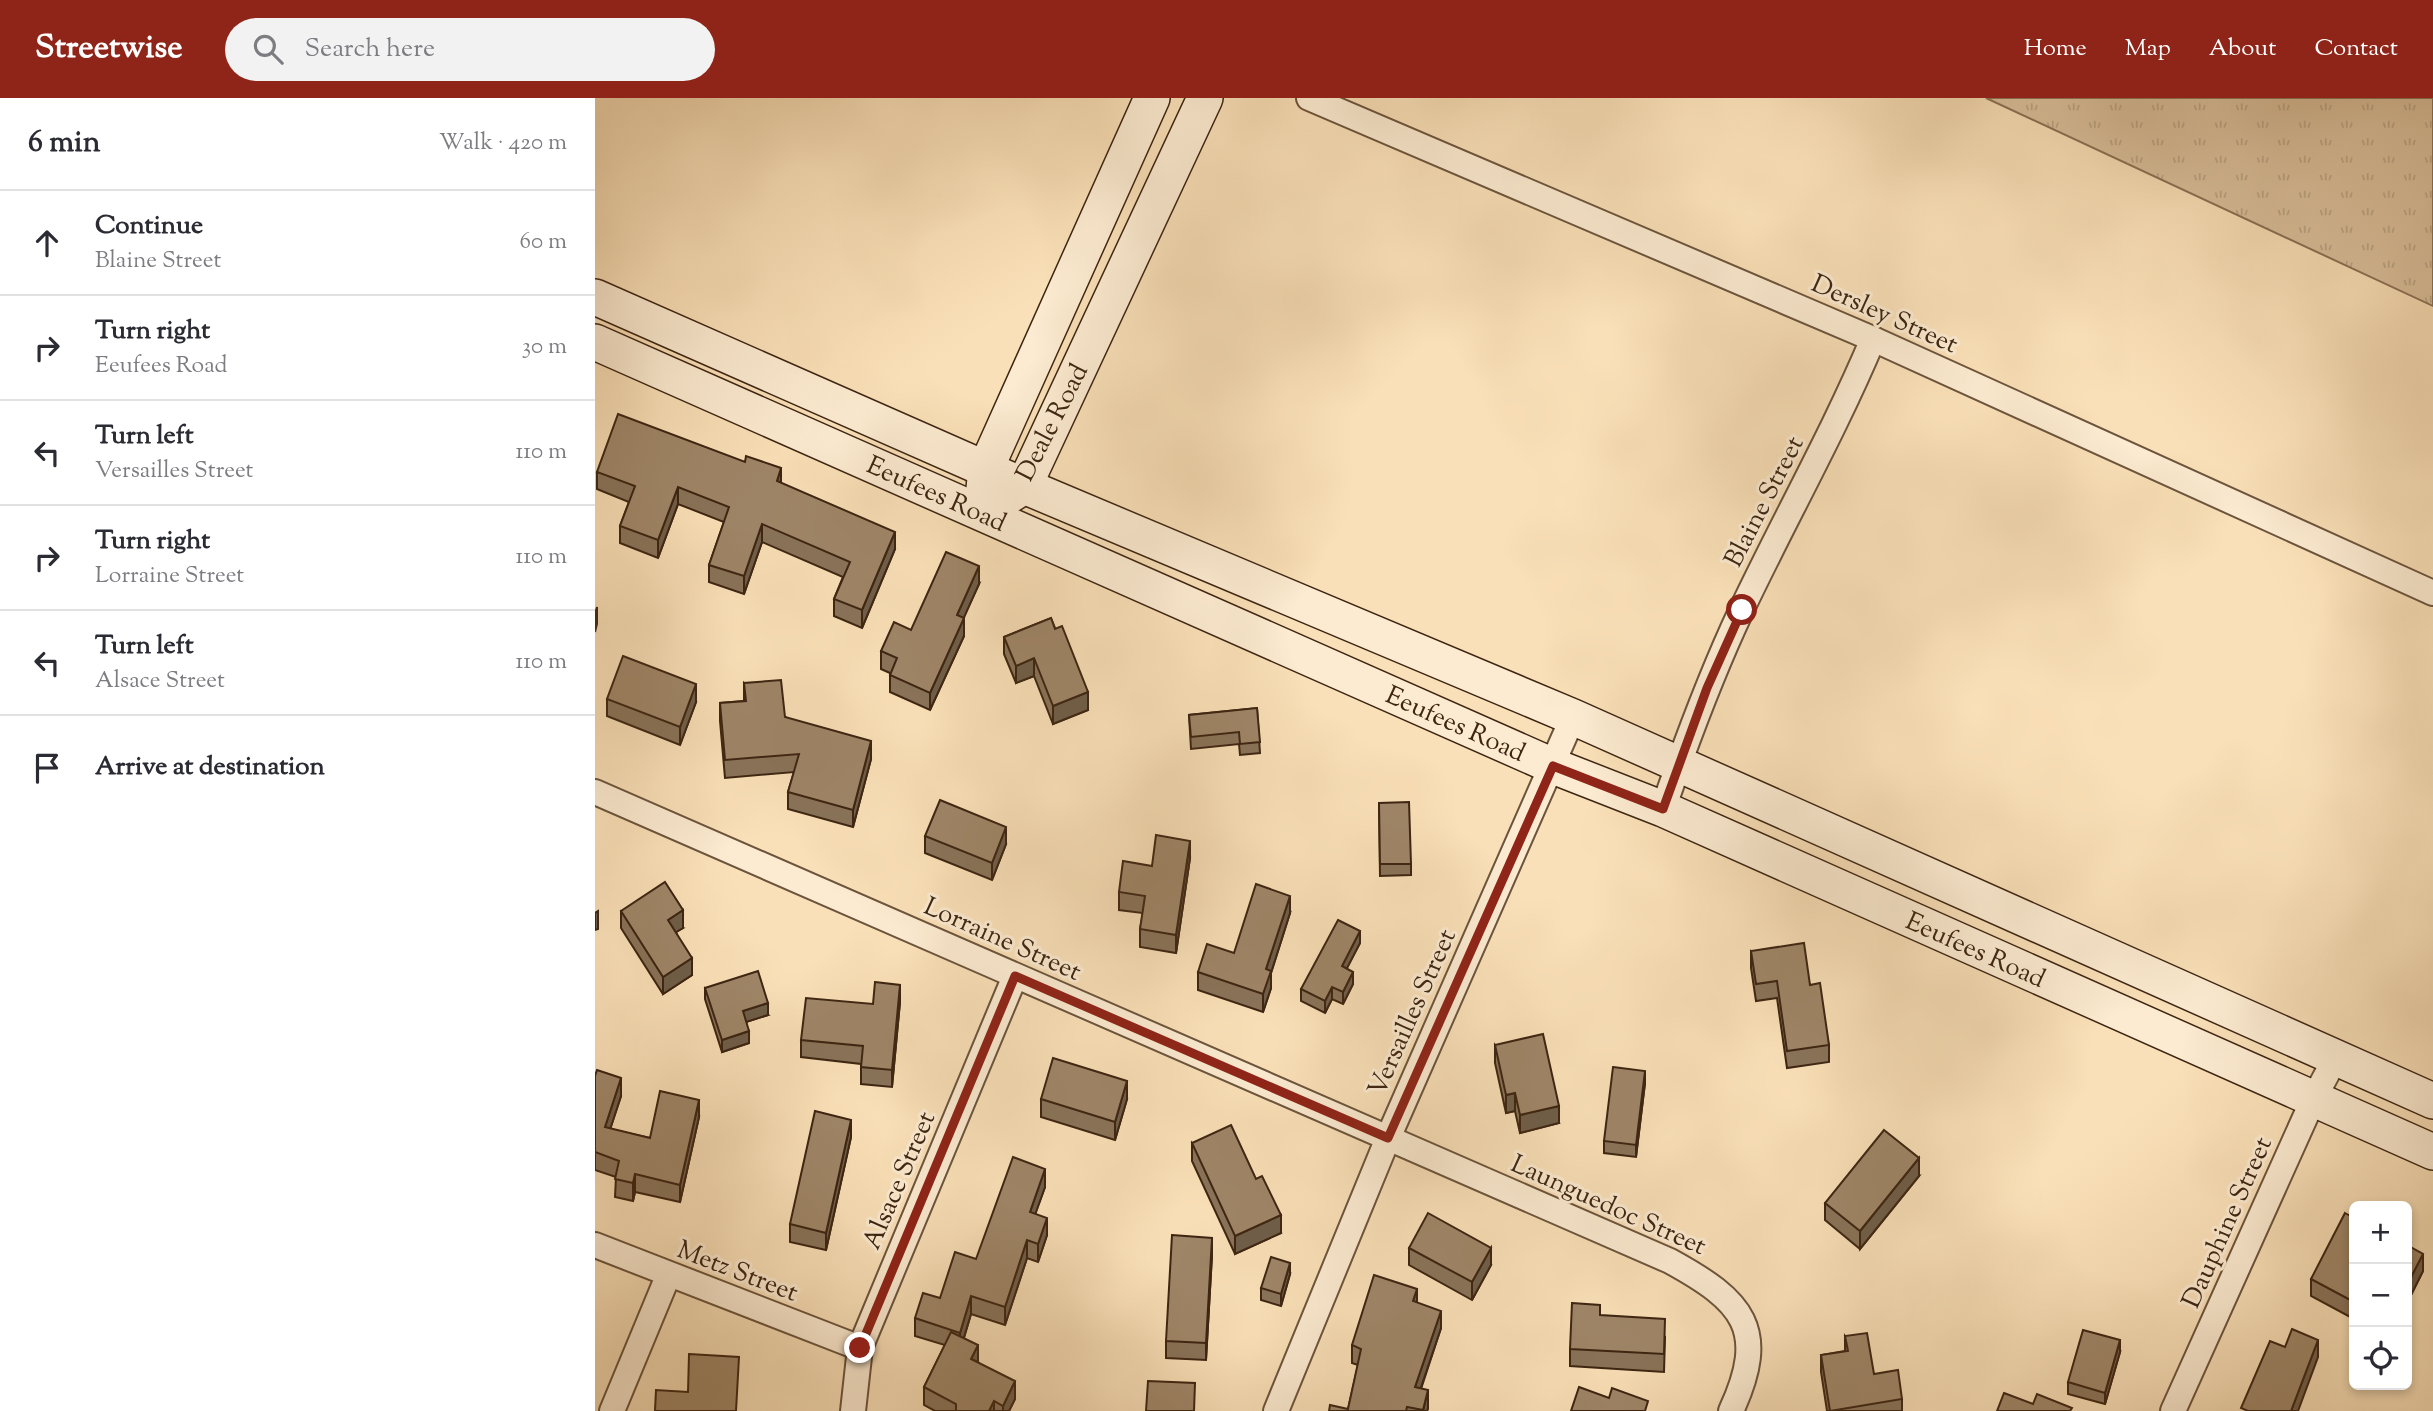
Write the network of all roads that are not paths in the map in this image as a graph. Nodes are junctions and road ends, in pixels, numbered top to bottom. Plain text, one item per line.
1 (1152, 98) edge
2 (1205, 98) edge
3 (1309, 98) edge
4 (595, 298) edge
5 (1873, 339) junction
6 (595, 342) edge
7 (986, 468) junction
8 (1024, 486) junction
9 (983, 513) junction
10 (2433, 593) edge
11 (1573, 717) junction
12 (1678, 764) junction
13 (1553, 766) junction
14 (595, 792) edge
15 (1663, 809) junction
16 (1015, 976) junction
17 (2336, 1059) junction
18 (2313, 1100) junction
19 (2433, 1101) edge
20 (1388, 1138) junction
21 (2433, 1153) edge
22 (595, 1245) edge
23 (669, 1276) junction
24 (860, 1348) junction
25 (612, 1411) edge
26 (853, 1411) edge
27 (1276, 1411) edge
28 (1731, 1411) edge
29 (2173, 1411) edge

1 - 7 main road, Deale Road
2 - 8 main road, Deale Road
3 - 5 street, Dersley Street
4 - 7 main road, Eeufees Road
5 - 10 street, Dersley Street
5 - 12 street, Blaine Street
6 - 9 main road, Eeufees Road
7 - 8 main road, Eeufees Road
7 - 9 main road, Deale Road
8 - 9 main road, Deale Road
8 - 11 main road, Eeufees Road
9 - 13 main road, Eeufees Road
11 - 12 main road, Eeufees Road
11 - 13 street, Versailles Street
12 - 15 street, Blaine Street
12 - 17 main road, Eeufees Road
13 - 15 main road, Eeufees Road
13 - 20 street, Versailles Street
14 - 16 street, Lorraine Street
15 - 18 main road, Eeufees Road
16 - 20 street, Lorraine Street
16 - 24 street, Alsace Street
17 - 18 street, Dauphine Street
17 - 19 main road, Eeufees Road
18 - 21 main road, Eeufees Road
18 - 29 street, Dauphine Street
20 - 27 street, Versailles Street
20 - 28 street, Launguedoc Street
22 - 23 street, Metz Street
23 - 24 street, Metz Street
23 - 25 street
24 - 26 street, Alsace Street

